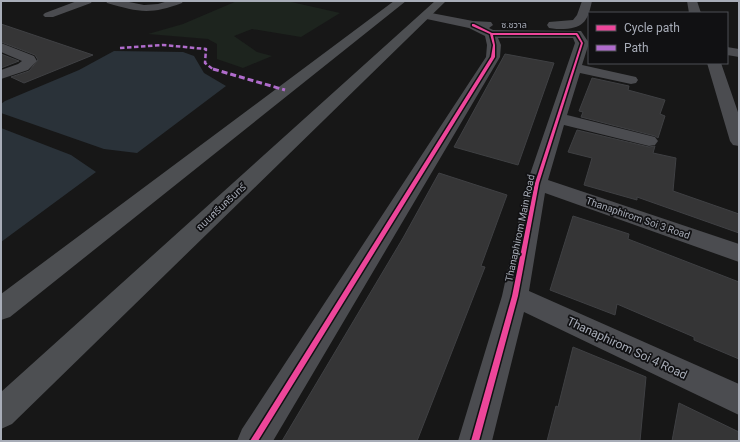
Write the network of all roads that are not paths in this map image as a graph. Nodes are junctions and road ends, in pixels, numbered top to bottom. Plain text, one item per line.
1 (87, 1) edge
2 (111, 1) edge
3 (178, 1) edge
4 (401, 1) edge
5 (441, 1) edge
6 (587, 1) edge
7 (692, 1) edge
8 (695, 12) edge
9 (49, 15) dead end
10 (426, 16) junction
11 (482, 30) junction
12 (583, 34) edge
13 (1, 46) edge
14 (728, 51) edge
15 (739, 53) edge
16 (714, 64) edge
17 (574, 68) junction
18 (1, 75) edge
19 (630, 80) dead end
20 (558, 118) junction
21 (649, 141) dead end
22 (739, 141) edge
23 (537, 183) junction
24 (739, 253) edge
25 (515, 296) junction
26 (1, 309) edge
27 (739, 400) edge
28 (1, 413) edge
29 (254, 441) edge
30 (475, 441) edge

1 - 9 street
2 - 3 street
4 - 26 main road
5 - 10 main road, ถนนศรีนครินทร์
6 - 11 street, ซ.ชวาล
7 - 8 street
10 - 11 street, ซ.ชวาล
10 - 28 main road, ถนนศรีนครินทร์
11 - 12 street, Thanaphirom Main Road
11 - 29 street
12 - 17 street, Thanaphirom Main Road
13 - 18 street
14 - 15 street
16 - 22 street
17 - 19 street
17 - 20 street, Thanaphirom Main Road
20 - 21 street
20 - 23 street, Thanaphirom Main Road
23 - 24 street, Thanaphirom Soi 3 Road
23 - 25 street, Thanaphirom Main Road
25 - 27 street, Thanaphirom Soi 4 Road
25 - 30 street, Thanaphirom Main Road

